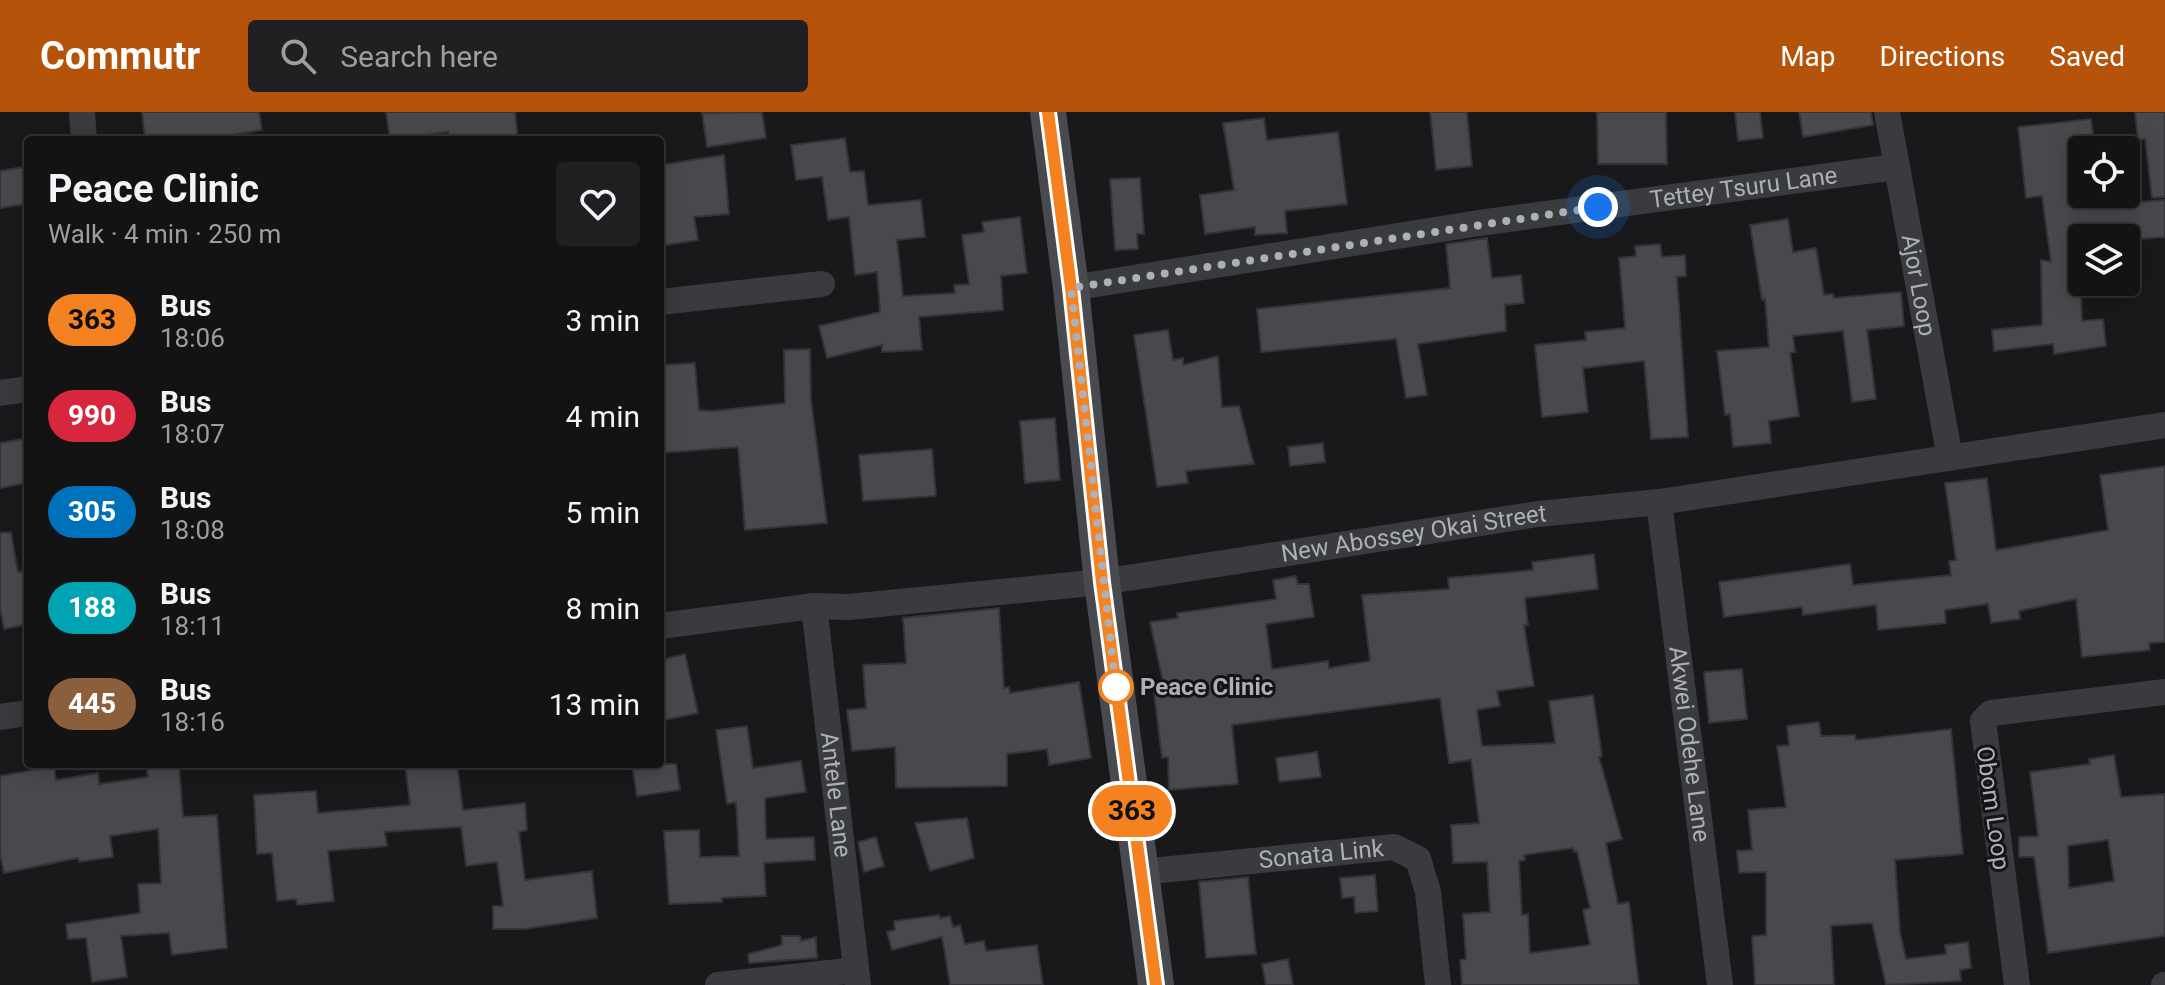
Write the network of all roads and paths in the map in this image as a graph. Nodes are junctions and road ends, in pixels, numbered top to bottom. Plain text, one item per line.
1 (82, 112) edge
2 (1048, 112) edge
3 (1887, 112) edge
4 (84, 136) edge
5 (1896, 167) junction
6 (822, 284) dead end
7 (1071, 288) junction
8 (664, 302) edge
9 (24, 390) edge
10 (0, 393) edge
11 (2165, 425) edge
12 (1950, 458) junction
13 (1659, 502) junction
14 (1102, 582) junction
15 (814, 606) junction
16 (664, 625) edge
17 (2165, 692) edge
18 (24, 714) edge
19 (0, 717) edge
20 (1140, 872) junction
21 (857, 977) edge
22 (718, 985) edge
23 (1156, 985) edge
24 (1438, 985) edge
25 (1720, 985) edge
26 (2017, 985) edge

1 - 4 street
2 - 7 street
3 - 5 street, Ajor Loop
5 - 7 street, Tettey Tsuru Lane
5 - 12 street, Ajor Loop
6 - 8 street
7 - 14 street
9 - 10 street
11 - 12 street, New Abossey Okai Street
12 - 13 street, New Abossey Okai Street
13 - 14 street, New Abossey Okai Street
13 - 25 street, Akwei Odehe Lane
14 - 15 street, New Abossey Okai Street
14 - 20 street
15 - 16 street, New Abossey Okai Street
15 - 21 street, Antele Lane
17 - 26 street, Obom Loop
18 - 19 street
20 - 23 street
20 - 24 street, Sonata Link
21 - 22 street

